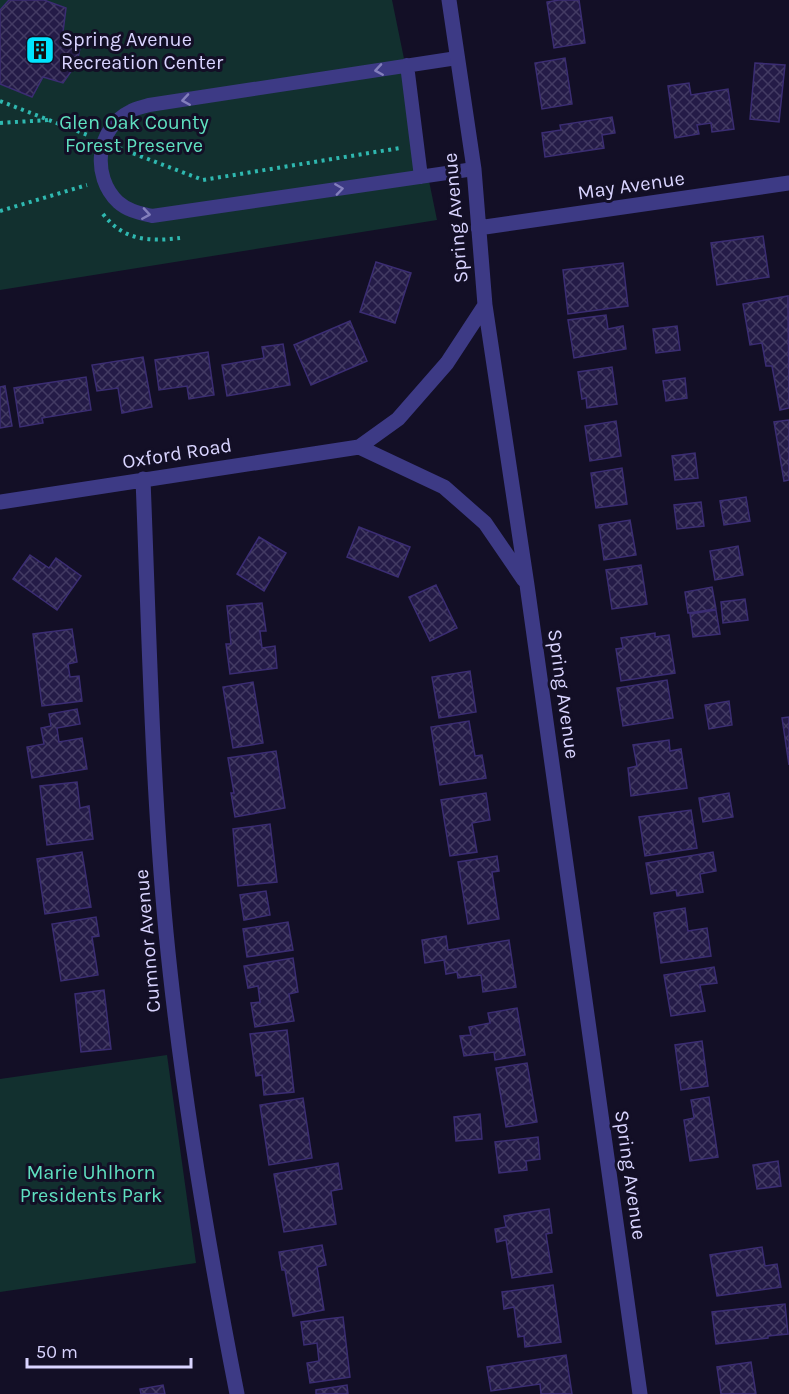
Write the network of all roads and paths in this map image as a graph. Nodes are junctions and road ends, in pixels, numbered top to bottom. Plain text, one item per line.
1 (448, 0) edge
2 (457, 57) junction
3 (407, 65) junction
4 (0, 101) edge
5 (49, 120) junction
6 (0, 123) edge
7 (104, 142) junction
8 (417, 145) junction
9 (474, 169) junction
10 (421, 177) junction
11 (789, 183) edge
12 (87, 185) dead end
13 (0, 211) edge
14 (478, 228) junction
15 (484, 305) junction
16 (360, 447) junction
17 (143, 479) junction
18 (0, 502) edge
19 (527, 585) junction
20 (237, 1394) edge
21 (640, 1394) edge

1 - 2 street, Spring Avenue
2 - 3 lane
2 - 9 street, Spring Avenue
3 -> 7 lane
3 - 8 lane
4 - 5 path
5 - 6 path
5 - 7 path
7 - 8 path
7 -> 10 lane
8 - 10 lane
9 - 10 lane
9 - 14 street, Spring Avenue
11 - 14 street, May Avenue
12 - 13 path
14 - 15 street, Spring Avenue
15 - 16 street, Oxford Road
15 - 19 street, Spring Avenue
16 - 17 street, Oxford Road
16 - 19 street
17 - 18 street, Oxford Road
17 - 20 street, Cumnor Avenue
19 - 21 street, Spring Avenue

